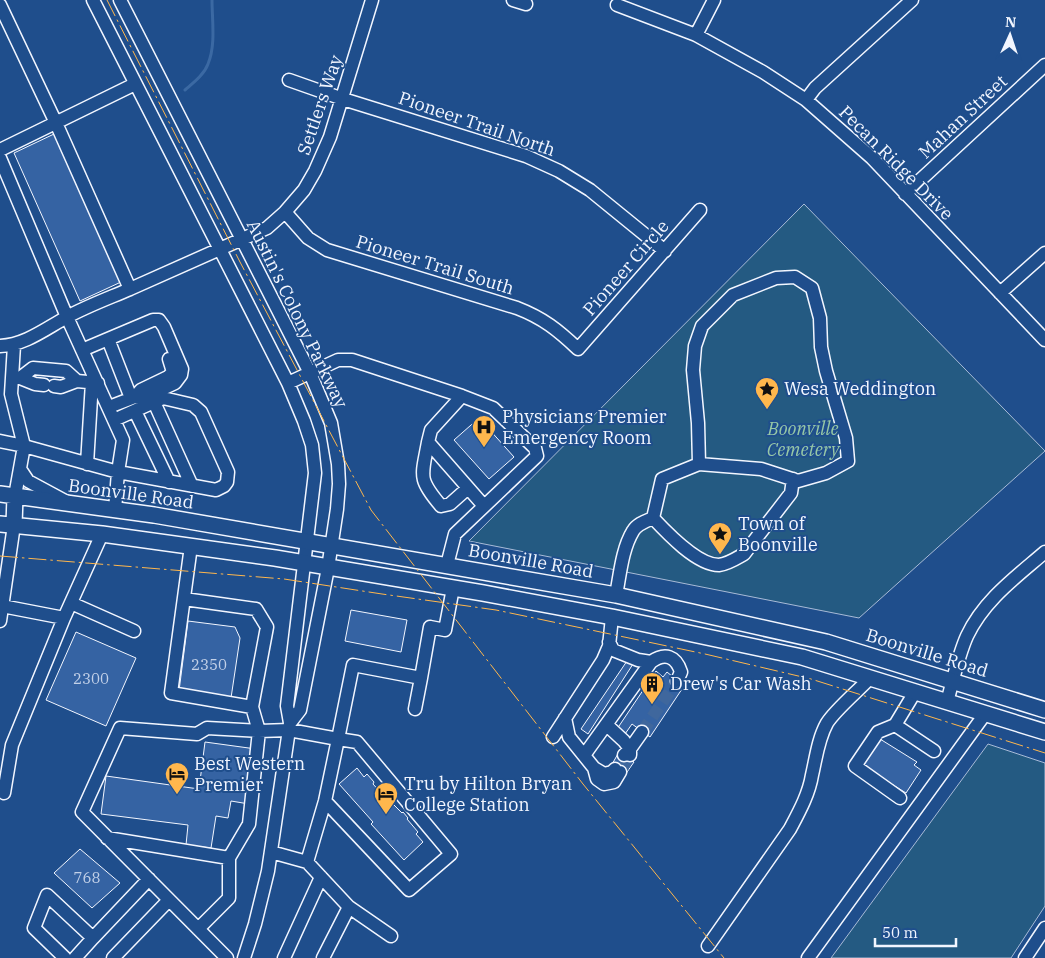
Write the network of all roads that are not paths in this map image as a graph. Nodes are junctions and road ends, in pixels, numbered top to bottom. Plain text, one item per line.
1 (93, 0) edge
2 (120, 0) edge
3 (372, 0) edge
4 (513, 0) edge
5 (714, 0) edge
6 (912, 0) edge
7 (526, 4) dead end
8 (0, 5) edge
9 (617, 5) dead end
10 (696, 34) junction
11 (1045, 65) edge
12 (289, 80) dead end
13 (136, 84) junction
14 (343, 99) junction
15 (806, 100) junction
16 (56, 123) junction
17 (0, 150) edge
18 (0, 158) edge
19 (905, 194) junction
20 (700, 210) dead end
21 (285, 212) junction
22 (237, 242) junction
23 (219, 249) junction
24 (664, 251) junction
25 (1045, 252) edge
26 (130, 289) junction
27 (1000, 293) junction
28 (67, 317) junction
29 (108, 339) junction
30 (1045, 340) edge
31 (14, 345) junction
32 (0, 346) edge
33 (578, 348) joint
34 (82, 350) junction
35 (310, 373) junction
36 (17, 378) junction
37 (77, 381) junction
38 (95, 382) junction
39 (288, 383) junction
40 (6, 393) edge
41 (462, 396) junction
42 (134, 402) junction
43 (154, 402) junction
44 (109, 407) junction
45 (114, 420) junction
46 (0, 441) edge
47 (428, 442) junction
48 (24, 446) junction
49 (87, 464) junction
50 (699, 464) junction
51 (20, 469) junction
52 (118, 472) junction
53 (793, 479) junction
54 (169, 482) junction
55 (192, 486) junction
56 (468, 488) junction
57 (7, 495) edge
58 (72, 504) junction
59 (484, 506) junction
60 (116, 510) junction
61 (653, 518) junction
62 (7, 525) edge
63 (102, 534) junction
64 (308, 540) junction
65 (332, 545) junction
66 (191, 546) junction
67 (1045, 552) edge
68 (305, 563) junction
69 (447, 565) junction
70 (328, 568) junction
71 (3, 577) edge
72 (453, 588) junction
73 (616, 596) junction
74 (184, 599) junction
75 (71, 603) junction
76 (2, 606) junction
77 (612, 617) junction
78 (64, 618) junction
79 (0, 621) edge
80 (134, 631) dead end
81 (609, 642) junction
82 (651, 662) junction
83 (421, 678) junction
84 (870, 678) junction
85 (953, 680) junction
86 (677, 681) tunnel mouth
87 (915, 692) junction
88 (947, 702) junction
89 (252, 707) junction
90 (415, 709) dead end
91 (1045, 710) edge
92 (985, 714) junction
93 (565, 718) junction
94 (895, 725) junction
95 (290, 727) junction
96 (605, 728) junction
97 (259, 731) junction
98 (642, 732) tunnel mouth
99 (1045, 732) edge
100 (553, 737) dead end
101 (338, 739) junction
102 (934, 751) dead end
103 (585, 754) junction
104 (617, 770) tunnel mouth
105 (4, 794) dead end
106 (900, 798) dead end
107 (325, 801) junction
108 (107, 838) junction
109 (271, 852) junction
110 (229, 858) junction
111 (307, 862) junction
112 (321, 877) junction
113 (149, 879) junction
114 (169, 900) junction
115 (349, 907) junction
116 (198, 929) junction
117 (391, 936) dead end
118 (1043, 937) edge
119 (93, 938) junction
120 (708, 946) dead end
121 (66, 958) edge
122 (75, 958) edge
123 (113, 958) edge
124 (227, 958) edge
125 (244, 958) edge
126 (284, 958) edge
127 (323, 958) edge
128 (808, 958) edge
129 (1026, 958) edge

1 - 13 street, Austin's Colony Parkway
2 - 22 street, Austin's Colony Parkway
3 - 14 street, Settlers Way
4 - 7 street
5 - 10 street
6 - 15 street
8 - 16 street
9 - 10 street, Pecan Ridge Drive
10 - 15 street, Pecan Ridge Drive
11 - 19 street, Mahan Street
12 - 14 street, Pioneer Trail North
13 - 16 street
13 - 23 street, Austin's Colony Parkway
14 - 21 street, Settlers Way
14 - 24 street, Pioneer Trail North
15 - 19 street, Pecan Ridge Drive
16 - 17 street
16 - 26 street
18 - 28 street
19 - 27 street, Pecan Ridge Drive
20 - 24 street, Pioneer Circle
21 - 22 street, Settlers Way
21 - 33 street, Pioneer Trail South
22 - 23 street, Settlers Way
22 - 35 street, Austin's Colony Parkway
23 - 26 street, Settlers Way
23 - 39 street, Austin's Colony Parkway
24 - 33 street, Pioneer Circle
25 - 27 street
26 - 28 street, Settlers Way
27 - 30 street, Pecan Ridge Drive
28 - 31 street, Settlers Way
28 - 34 street
29 - 34 street
29 - 42 street
29 - 42 street
31 - 32 street
31 - 36 street
34 - 38 street
35 - 39 street
35 - 41 street
35 - 65 street, Austin's Colony Parkway
36 - 37 street
36 - 37 street
36 - 40 street
37 - 38 street
38 - 44 street
38 - 49 street
39 - 64 street, Austin's Colony Parkway
40 - 48 street
41 - 47 street
41 - 59 street
42 - 43 street
42 - 44 street
42 - 45 street
42 - 54 street
43 - 55 street
43 - 55 street
44 - 45 street
45 - 52 street
46 - 48 street
47 - 56 street
47 - 56 street
48 - 49 street
48 - 51 street
49 - 52 street
50 - 53 street
50 - 53 street
50 - 61 street
51 - 57 street
51 - 58 street
52 - 54 street
52 - 60 street
53 - 61 street
54 - 55 street
56 - 59 street
57 - 58 main road, Boonville Road
57 - 62 main road
58 - 60 main road, Boonville Road
59 - 69 street
60 - 64 main road, Boonville Road
61 - 73 street
62 - 63 main road
62 - 71 street
63 - 66 main road
63 - 75 street
64 - 65 main road, Boonville Road
64 - 68 street, Austin's Colony Parkway
65 - 69 main road, Boonville Road
65 - 70 street, Austin's Colony Parkway
66 - 68 main road
66 - 74 street
67 - 85 street
68 - 70 main road
68 - 95 street, Austin's Colony Parkway
69 - 73 main road, Boonville Road
70 - 72 main road
70 - 95 street, Austin's Colony Parkway
71 - 76 street
72 - 77 main road
72 - 83 street
73 - 77 main road
73 - 85 main road, Boonville Road
74 - 89 street
74 - 89 street
75 - 78 street
75 - 80 street
76 - 78 street
76 - 79 street
77 - 81 street
77 - 84 main road
78 - 105 street
81 - 82 street
81 - 93 street
82 - 86 street
82 - 96 street
83 - 90 street
83 - 101 street
84 - 87 main road
84 - 120 street
85 - 88 street
85 - 91 main road, Boonville Road
87 - 88 main road
87 - 94 street
88 - 92 main road
89 - 97 street
92 - 99 main road
92 - 128 street
93 - 100 street
93 - 103 street
94 - 102 street
94 - 106 street
95 - 97 street
95 - 101 street
95 - 109 street, Austin's Colony Parkway
96 - 98 street
96 - 103 street
97 - 108 street
97 - 110 street
101 - 107 street
101 - 107 street
103 - 104 street
107 - 111 street
108 - 110 street
108 - 113 street
109 - 111 street
109 - 125 street, Austin's Colony Parkway
110 - 116 street
111 - 112 street
112 - 115 street
112 - 126 street
113 - 114 street
113 - 119 street
114 - 116 street
114 - 123 street
115 - 117 street
115 - 127 street
116 - 124 street
118 - 129 street
119 - 121 street
119 - 122 street

